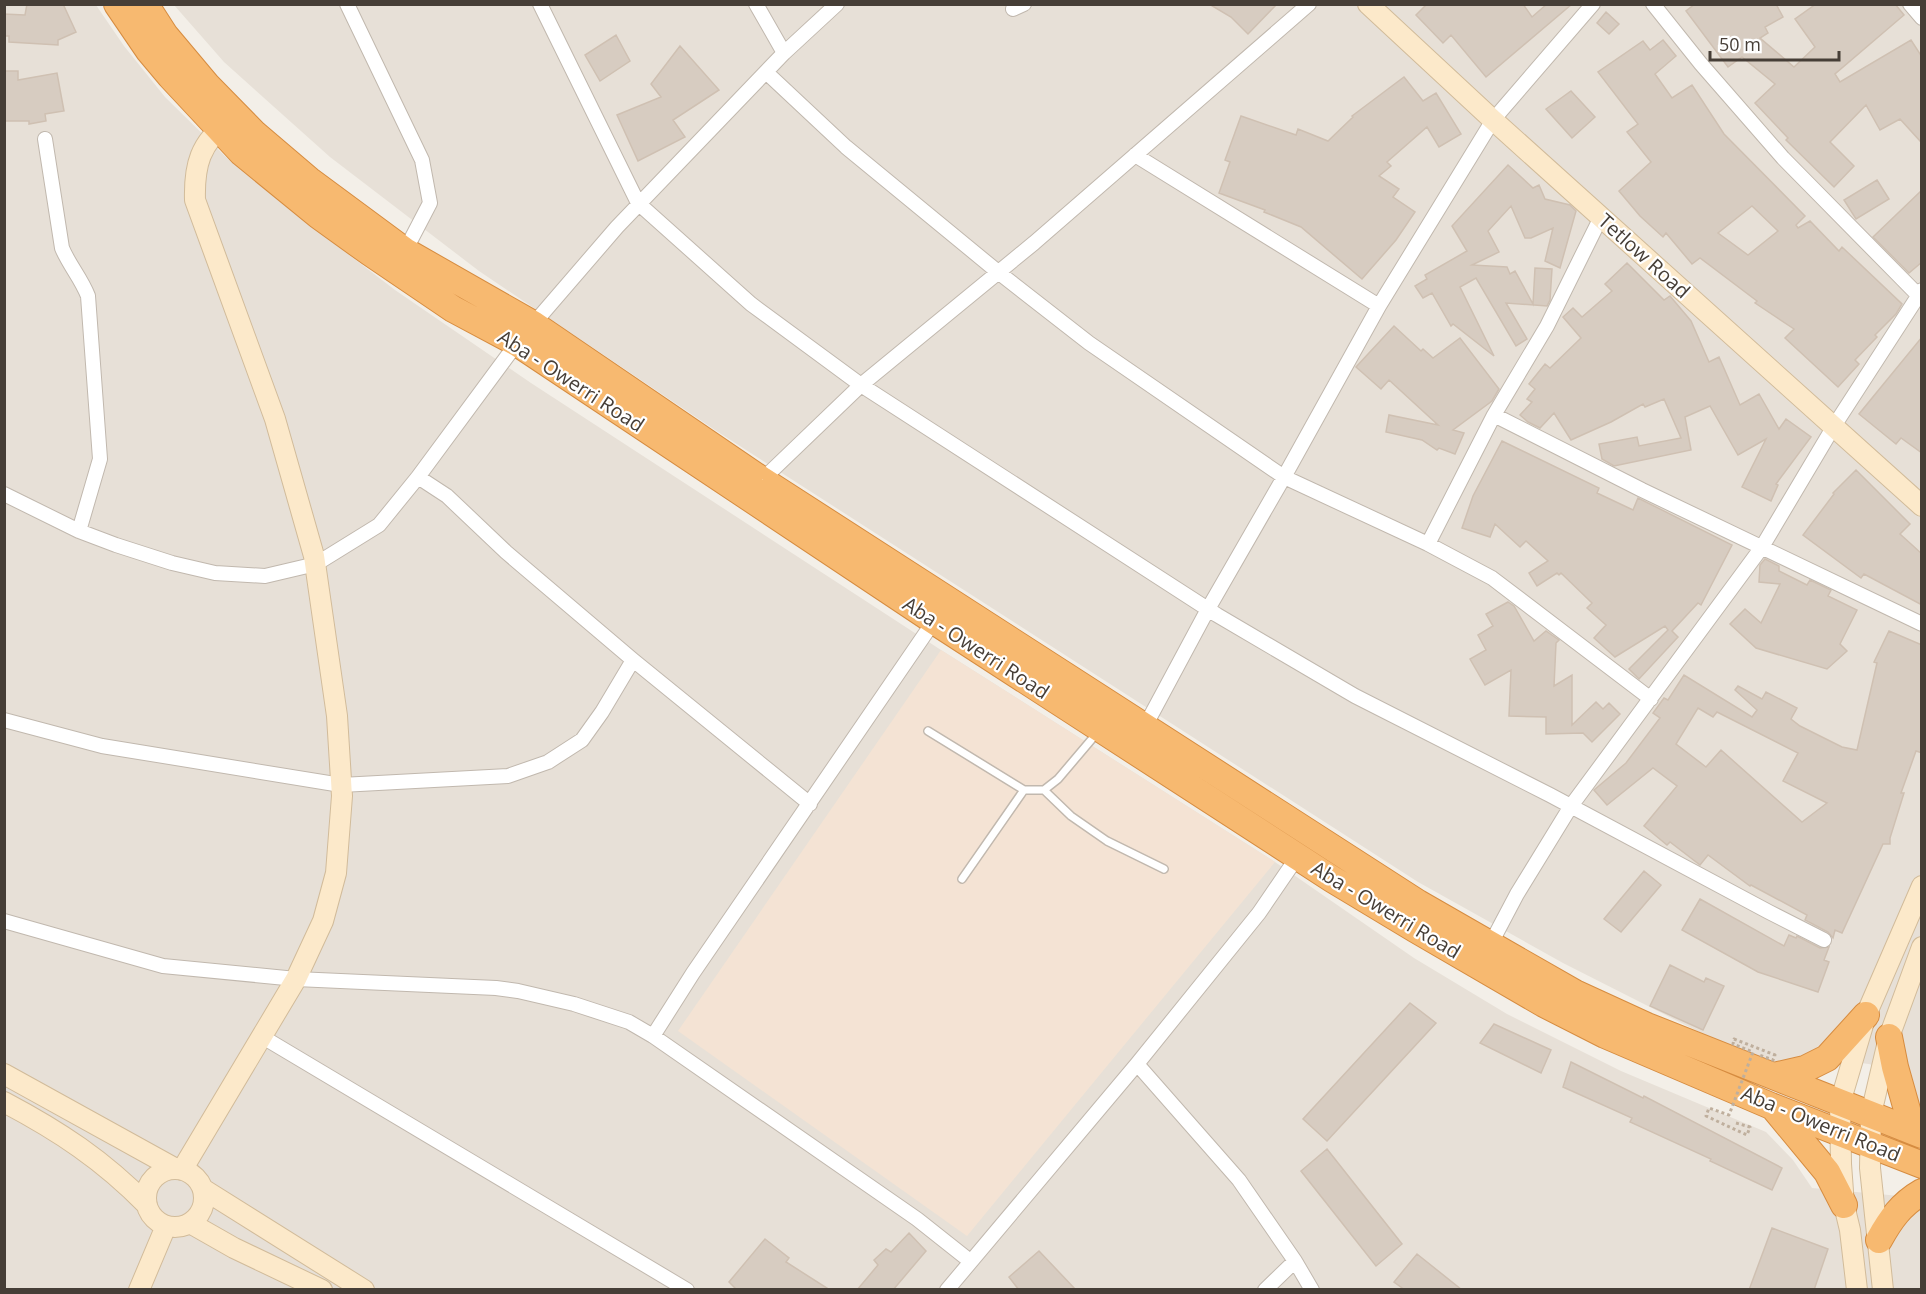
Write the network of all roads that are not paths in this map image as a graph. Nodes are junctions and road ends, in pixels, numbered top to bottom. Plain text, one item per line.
1 (117, 4) edge
2 (145, 4) edge
3 (347, 4) edge
4 (540, 4) edge
5 (756, 4) edge
6 (837, 4) edge
7 (1309, 4) edge
8 (1368, 4) edge
9 (1593, 4) edge
10 (1653, 4) edge
11 (1910, 4) edge
12 (1922, 18) edge
13 (784, 53) junction
14 (767, 73) junction
15 (1493, 120) junction
16 (227, 122) junction
17 (45, 139) dead end
18 (1135, 155) junction
19 (638, 203) junction
20 (1601, 217) junction
21 (405, 251) junction
22 (998, 272) junction
23 (1920, 292) edge
24 (1378, 306) junction
25 (525, 334) junction
26 (861, 385) junction
27 (1494, 415) junction
28 (1834, 426) junction
29 (418, 477) junction
30 (1284, 477) junction
31 (762, 480) junction
32 (4, 494) edge
33 (1922, 506) edge
34 (79, 531) junction
35 (1428, 544) junction
36 (1762, 547) junction
37 (316, 564) junction
38 (1208, 609) junction
39 (934, 621) junction
40 (1922, 624) edge
41 (633, 660) junction
42 (1651, 699) junction
43 (4, 720) edge
44 (1145, 728) junction
45 (1100, 729) junction
46 (928, 731) dead end
47 (1131, 749) junction
48 (341, 785) junction
49 (1024, 790) junction
50 (1044, 790) junction
51 (810, 804) junction
52 (1571, 806) junction
53 (1313, 836) junction
54 (1298, 856) junction
55 (1164, 869) dead end
56 (962, 879) dead end
57 (1922, 886) edge
58 (4, 921) edge
59 (1824, 940) dead end
60 (1484, 955) junction
61 (1919, 959) edge
62 (296, 979) junction
63 (1866, 1015) junction
64 (261, 1036) junction
65 (653, 1036) junction
66 (1889, 1037) junction
67 (1137, 1064) junction
68 (1766, 1066) junction
69 (4, 1074) edge
70 (4, 1102) edge
71 (1840, 1103) junction
72 (1771, 1106) junction
73 (1870, 1114) junction
74 (1842, 1132) junction
75 (1917, 1133) edge
76 (1870, 1145) junction
77 (1922, 1164) edge
78 (179, 1170) junction
79 (203, 1189) junction
80 (1922, 1192) edge
81 (147, 1205) junction
82 (1844, 1205) junction
83 (190, 1223) junction
84 (166, 1226) junction
85 (1879, 1240) junction
86 (970, 1261) junction
87 (1295, 1261) junction
88 (139, 1290) edge
89 (322, 1290) edge
90 (364, 1290) edge
91 (687, 1290) edge
92 (947, 1290) edge
93 (1265, 1290) edge
94 (1312, 1290) edge
95 (1857, 1290) edge
96 (1883, 1290) edge

1 - 16 highway, Aba - Owerri Road
2 - 16 highway, Aba - Owerri Road
3 - 21 street
4 - 19 street
5 - 13 street
6 - 13 street
7 - 18 street
8 - 15 street, Tetlow Road
9 - 15 street
10 - 23 street
11 - 12 street
13 - 14 street
14 - 19 street
14 - 22 street
15 - 20 street, Tetlow Road
15 - 24 street
16 - 21 highway, Aba - Owerri Road
16 - 25 highway, Aba - Owerri Road
16 - 37 street
17 - 34 street
18 - 22 street
18 - 24 street
19 - 25 street
19 - 26 street
20 - 27 street
20 - 28 street, Tetlow Road
21 - 25 highway, Aba - Owerri Road
22 - 26 street
22 - 30 street
23 - 28 street
24 - 30 street
25 - 29 street
25 - 31 highway, Aba - Owerri Road
25 - 39 highway, Aba - Owerri Road
26 - 31 street
26 - 38 street
27 - 35 street
27 - 36 street
28 - 33 street, Tetlow Road
28 - 36 street
29 - 37 street
29 - 41 street
30 - 35 street
30 - 38 street
31 - 44 highway, Aba - Owerri Road
32 - 34 street
34 - 37 street
35 - 42 street
36 - 40 street
36 - 42 street
37 - 48 street
38 - 44 street
38 - 52 street
39 - 45 highway, Aba - Owerri Road
39 - 51 street
41 - 48 street
41 - 51 street
42 - 52 street
43 - 48 street
44 - 47 street
44 - 53 highway, Aba - Owerri Road
45 - 47 highway, Aba - Owerri Road
45 - 50 lane
46 - 49 lane
47 - 54 highway, Aba - Owerri Road
48 - 62 street
49 - 50 lane
49 - 56 lane
50 - 55 lane
51 - 65 street
52 - 59 street
52 - 60 street
53 - 54 street
53 - 60 highway, Aba - Owerri Road
54 - 60 highway, Aba - Owerri Road
54 - 67 street
57 - 63 street
58 - 62 street
60 - 68 highway, Aba - Owerri Road
60 - 72 highway, Aba - Owerri Road
61 - 66 street
62 - 64 street
62 - 65 street
63 - 68 highway
63 - 71 street
64 - 78 street
64 - 91 street
65 - 86 street
66 - 73 street
66 - 75 highway
67 - 86 street
67 - 87 street
68 - 71 highway, Aba - Owerri Road
69 - 78 street
70 - 81 street
71 - 73 highway, Aba - Owerri Road
71 - 74 street
72 - 74 highway, Aba - Owerri Road
72 - 82 highway
73 - 75 highway, Aba - Owerri Road
73 - 76 street
74 - 76 highway, Aba - Owerri Road
74 - 82 street
76 - 77 highway, Aba - Owerri Road
76 - 85 street
78 - 79 street
78 - 81 street
79 - 83 street
79 - 90 street
80 - 85 highway
81 - 84 street
82 - 95 street
83 - 84 street
83 - 89 street
84 - 88 street
85 - 96 street
86 - 92 street
87 - 93 street
87 - 94 street

